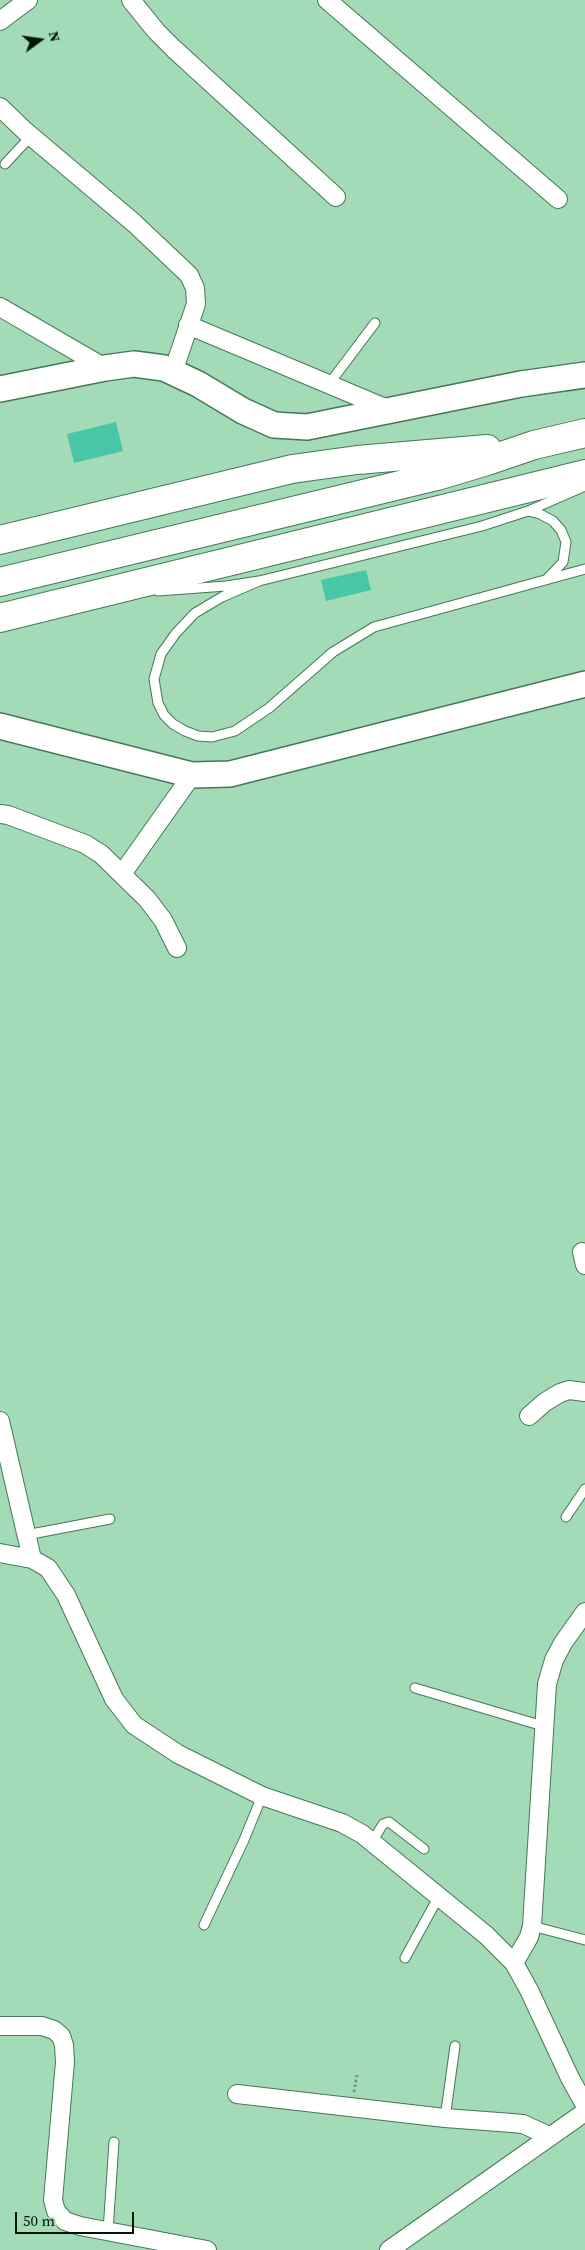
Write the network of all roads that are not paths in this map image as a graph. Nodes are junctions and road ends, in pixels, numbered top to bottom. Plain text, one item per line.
1 (28, 0) edge
2 (131, 0) edge
3 (327, 0) edge
4 (0, 21) edge
5 (0, 107) edge
6 (31, 136) junction
7 (5, 164) dead end
8 (336, 197) dead end
9 (558, 199) dead end
10 (2, 312) edge
11 (375, 323) dead end
12 (188, 325) junction
13 (105, 368) junction
14 (173, 372) junction
15 (585, 375) edge
16 (329, 384) junction
17 (0, 389) edge
18 (390, 410) junction
19 (585, 433) edge
20 (534, 445) junction
21 (585, 474) edge
22 (585, 486) edge
23 (528, 511) junction
24 (0, 540) edge
25 (585, 570) edge
26 (259, 581) junction
27 (545, 581) junction
28 (0, 582) edge
29 (93, 595) junction
30 (0, 618) edge
31 (585, 684) edge
32 (0, 726) edge
33 (192, 774) junction
34 (0, 814) edge
35 (122, 874) junction
36 (177, 948) dead end
37 (585, 1392) edge
38 (529, 1416) dead end
39 (0, 1421) edge
40 (585, 1489) edge
41 (566, 1517) dead end
42 (110, 1519) dead end
43 (26, 1535) junction
44 (0, 1554) edge
45 (32, 1559) junction
46 (585, 1612) edge
47 (415, 1688) dead end
48 (543, 1726) junction
49 (262, 1796) junction
50 (372, 1842) junction
51 (424, 1849) dead end
52 (439, 1896) junction
53 (204, 1925) dead end
54 (532, 1926) junction
55 (585, 1940) edge
56 (406, 1958) dead end
57 (514, 1963) junction
58 (0, 2026) edge
59 (456, 2046) dead end
60 (237, 2094) dead end
61 (585, 2104) edge
62 (585, 2112) edge
63 (445, 2118) junction
64 (549, 2136) junction
65 (114, 2142) dead end
66 (108, 2231) junction
67 (207, 2250) edge
68 (389, 2250) edge

1 - 4 street
2 - 8 street
3 - 9 street
5 - 6 street
6 - 7 lane
6 - 12 street
10 - 13 street
11 - 16 lane
12 - 14 street
12 - 16 street
13 - 14 main road
13 - 17 main road
14 - 18 main road
15 - 18 main road
16 - 18 street
19 - 20 highway
20 - 24 highway
20 - 28 highway
21 - 29 highway
22 - 23 lane
23 - 26 lane
23 - 27 lane
25 - 27 lane
26 - 27 lane
26 - 29 lane
29 - 30 highway
31 - 33 main road
32 - 33 main road
33 - 35 street
34 - 35 street
35 - 36 street
37 - 38 street
39 - 43 street
40 - 41 lane
42 - 43 lane
43 - 45 street
44 - 45 street
45 - 49 street
46 - 48 street
47 - 48 lane
48 - 54 street
49 - 50 street
49 - 53 lane
50 - 51 lane
50 - 52 street
52 - 56 lane
52 - 57 street
54 - 55 lane
54 - 57 street
57 - 61 street
58 - 66 street
59 - 63 lane
60 - 63 street
62 - 64 street
63 - 64 street
64 - 68 street
65 - 66 lane
66 - 67 street

